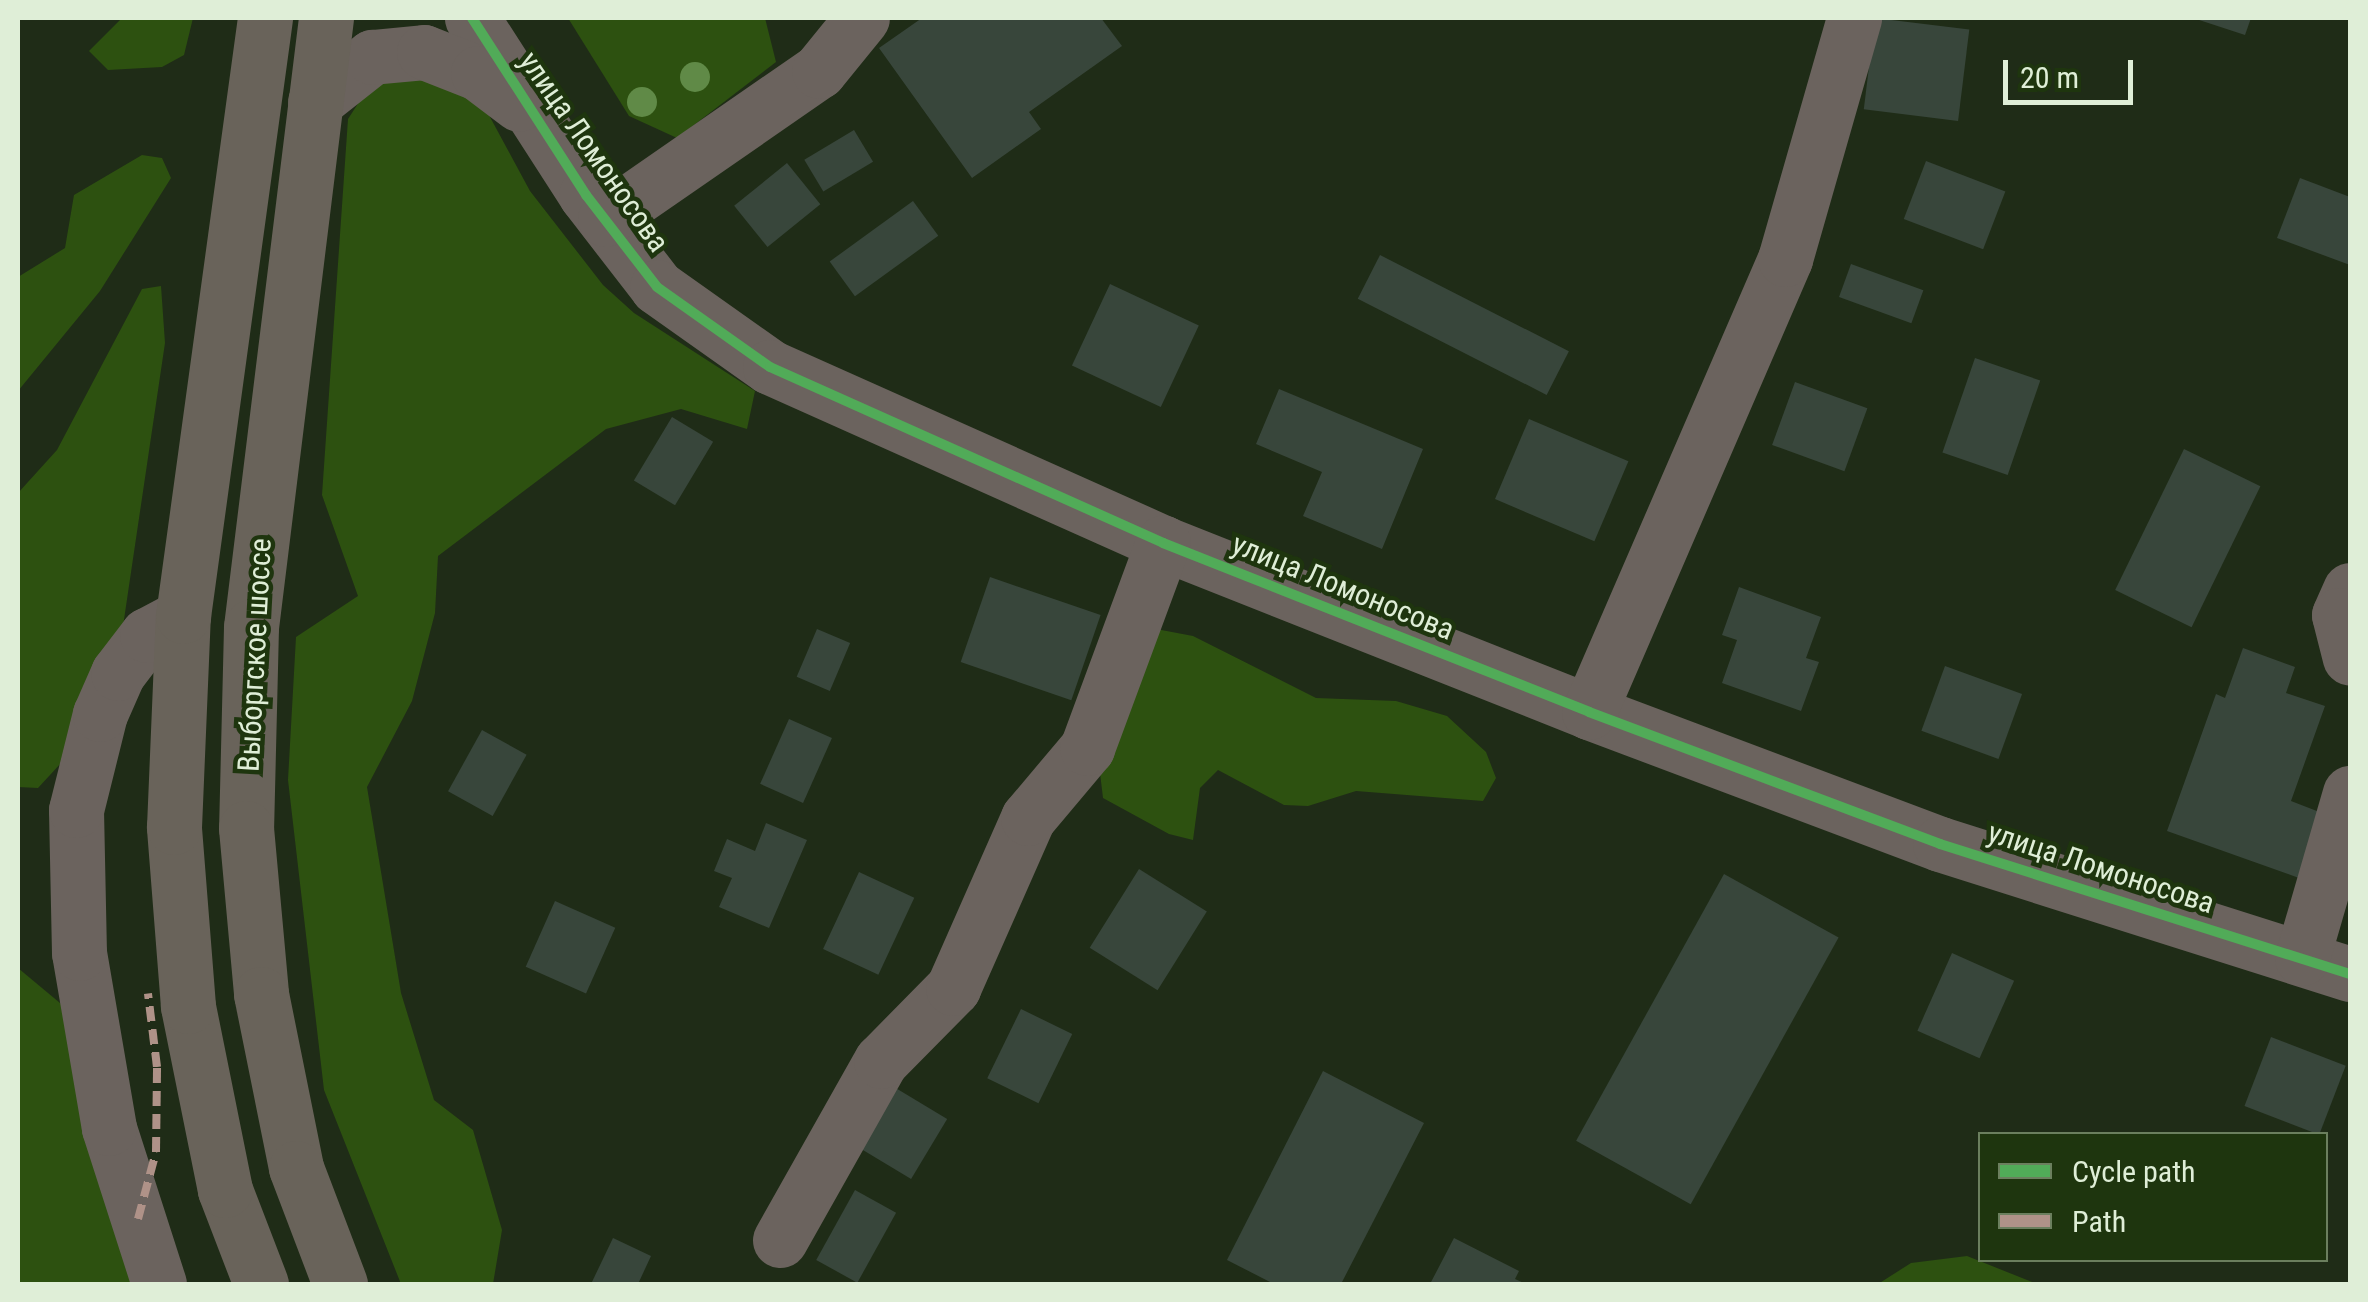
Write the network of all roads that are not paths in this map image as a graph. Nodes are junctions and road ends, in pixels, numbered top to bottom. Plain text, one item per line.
1 (265, 18) edge
2 (326, 18) edge
3 (472, 18) edge
4 (862, 18) edge
5 (1854, 18) edge
6 (315, 102) junction
7 (541, 121) junction
8 (605, 219) junction
9 (1164, 543) junction
10 (2350, 590) edge
11 (183, 616) junction
12 (2350, 658) edge
13 (1589, 712) junction
14 (2350, 793) edge
15 (2326, 966) edge
16 (780, 1240) dead end
17 (159, 1284) edge
18 (261, 1284) edge
19 (340, 1284) edge

1 - 11 main road
2 - 6 main road, Выборгское шоссе
3 - 7 street, улица Ломоносова
4 - 8 street
5 - 13 street
6 - 7 street, улица Ломоносова
6 - 19 main road, Выборгское шоссе
7 - 8 street, улица Ломоносова
8 - 9 street, улица Ломоносова
9 - 13 street, улица Ломоносова
9 - 16 street
10 - 12 street
11 - 17 street
11 - 18 main road
13 - 15 street, улица Ломоносова
14 - 15 street

